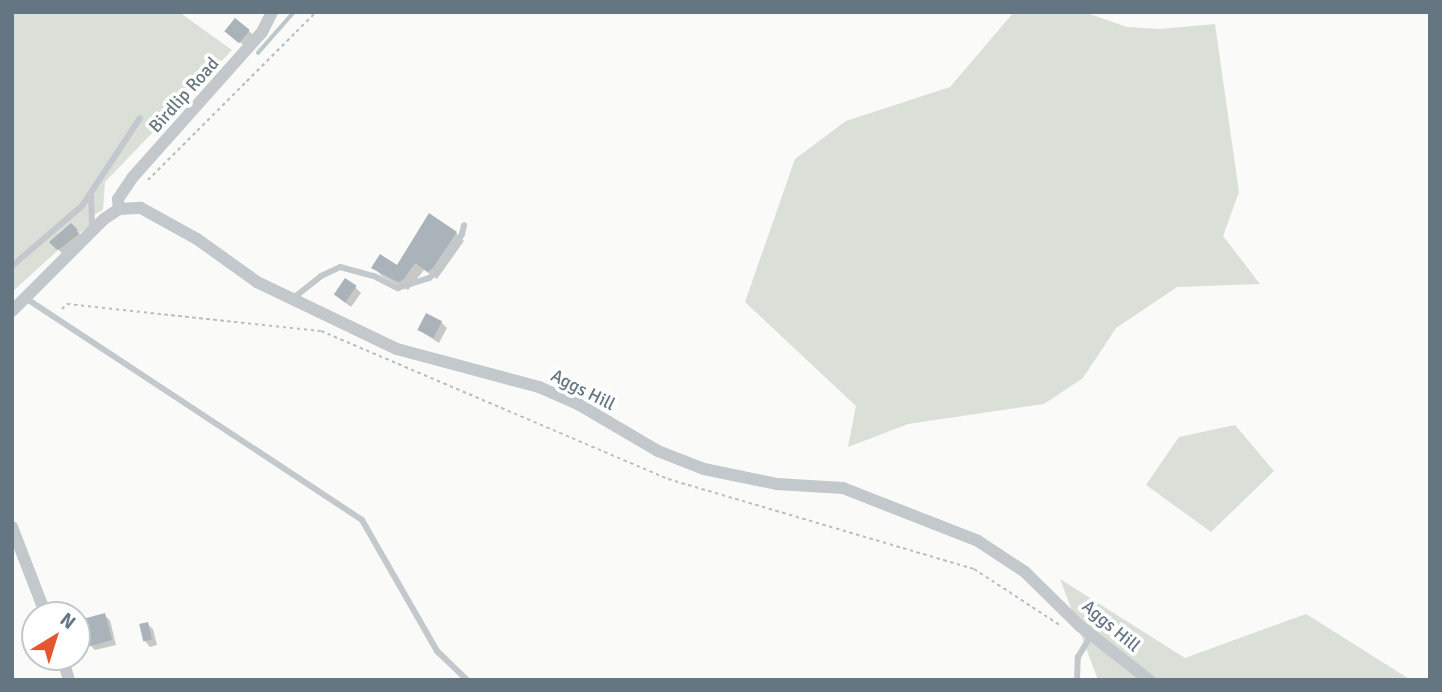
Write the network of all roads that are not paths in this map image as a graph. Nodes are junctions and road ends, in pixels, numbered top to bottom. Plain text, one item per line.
1 (272, 12) edge
2 (140, 118) dead end
3 (91, 192) junction
4 (119, 204) junction
5 (464, 225) dead end
6 (92, 230) junction
7 (12, 266) edge
8 (27, 299) junction
9 (292, 299) junction
10 (12, 311) edge
11 (12, 527) edge
12 (41, 601) edge
13 (1091, 635) junction
14 (467, 680) edge
15 (1077, 680) edge
16 (1149, 680) edge

1 - 4 street, Birdlip Road
2 - 3 lane
3 - 6 lane
3 - 7 lane
4 - 6 street
4 - 9 street, Aggs Hill
5 - 9 lane
6 - 8 street
8 - 10 street
8 - 14 lane
9 - 13 street, Aggs Hill
11 - 12 street
13 - 15 lane
13 - 16 street, Aggs Hill

